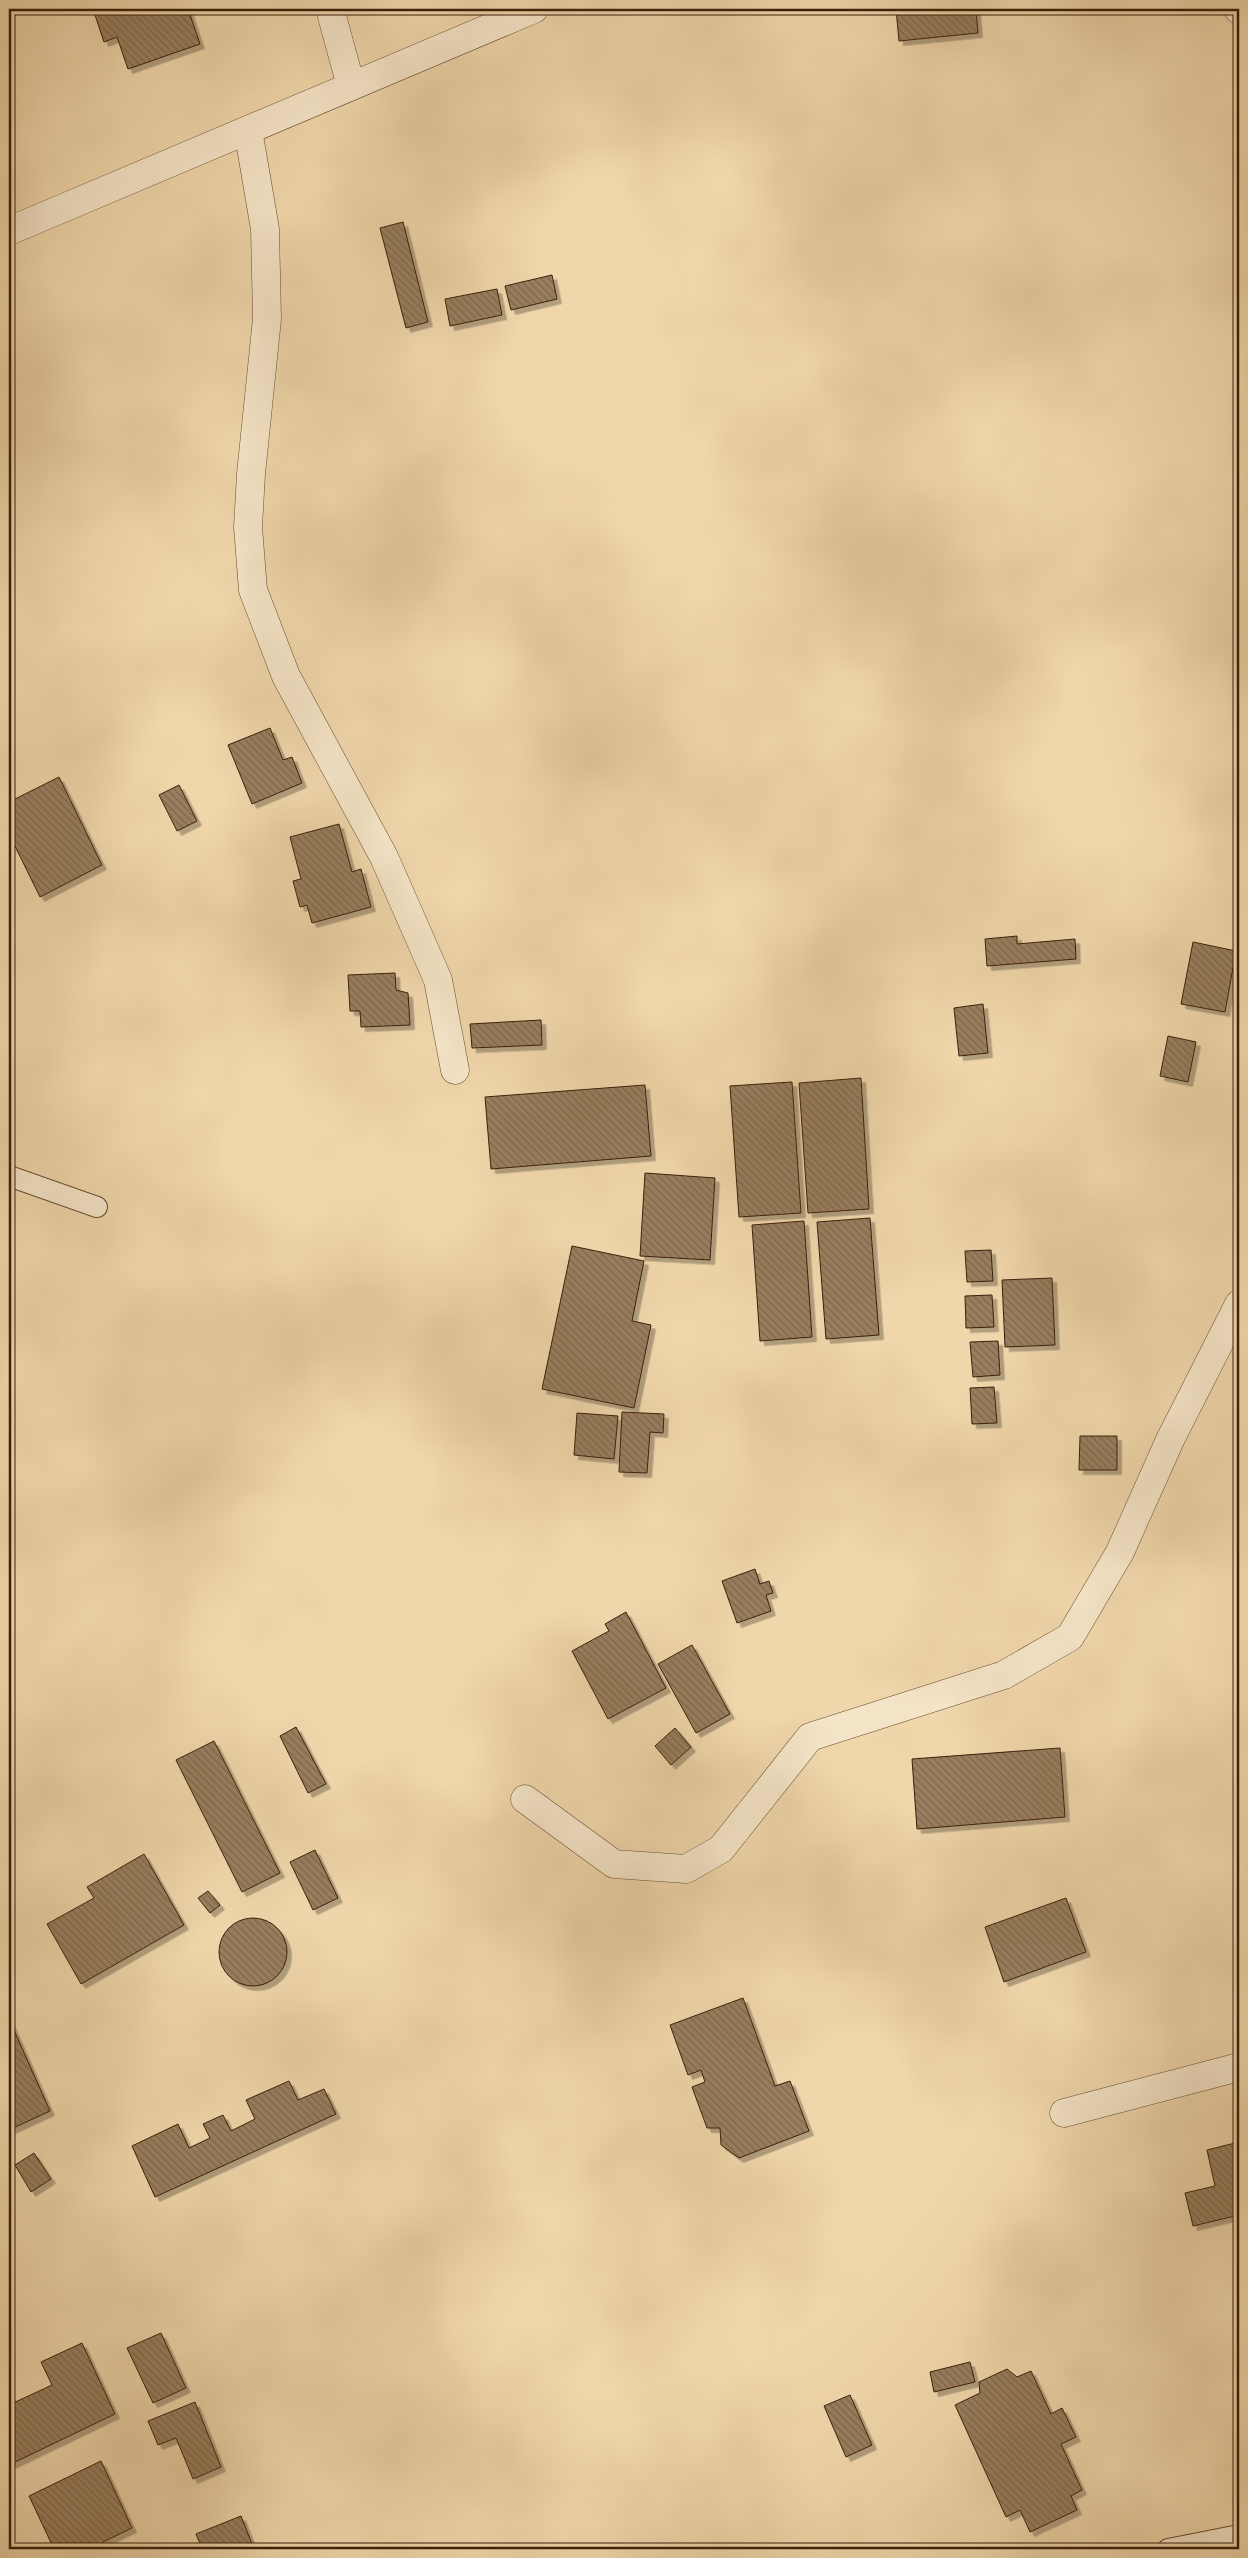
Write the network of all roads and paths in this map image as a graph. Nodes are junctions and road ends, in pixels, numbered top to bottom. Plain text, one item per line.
1 (330, 9) edge
2 (534, 9) edge
3 (351, 86) junction
4 (248, 130) junction
5 (9, 231) edge
6 (456, 1070) dead end
7 (9, 1176) edge
8 (97, 1207) dead end
9 (1239, 1304) edge
10 (525, 1799) dead end
11 (1239, 2067) edge
12 (1064, 2114) dead end
13 (1239, 2535) edge
14 (1168, 2549) edge

1 - 3 street
2 - 3 street
3 - 4 street
4 - 5 street
4 - 6 street
7 - 8 lane
9 - 10 street
11 - 12 street
13 - 14 lane

